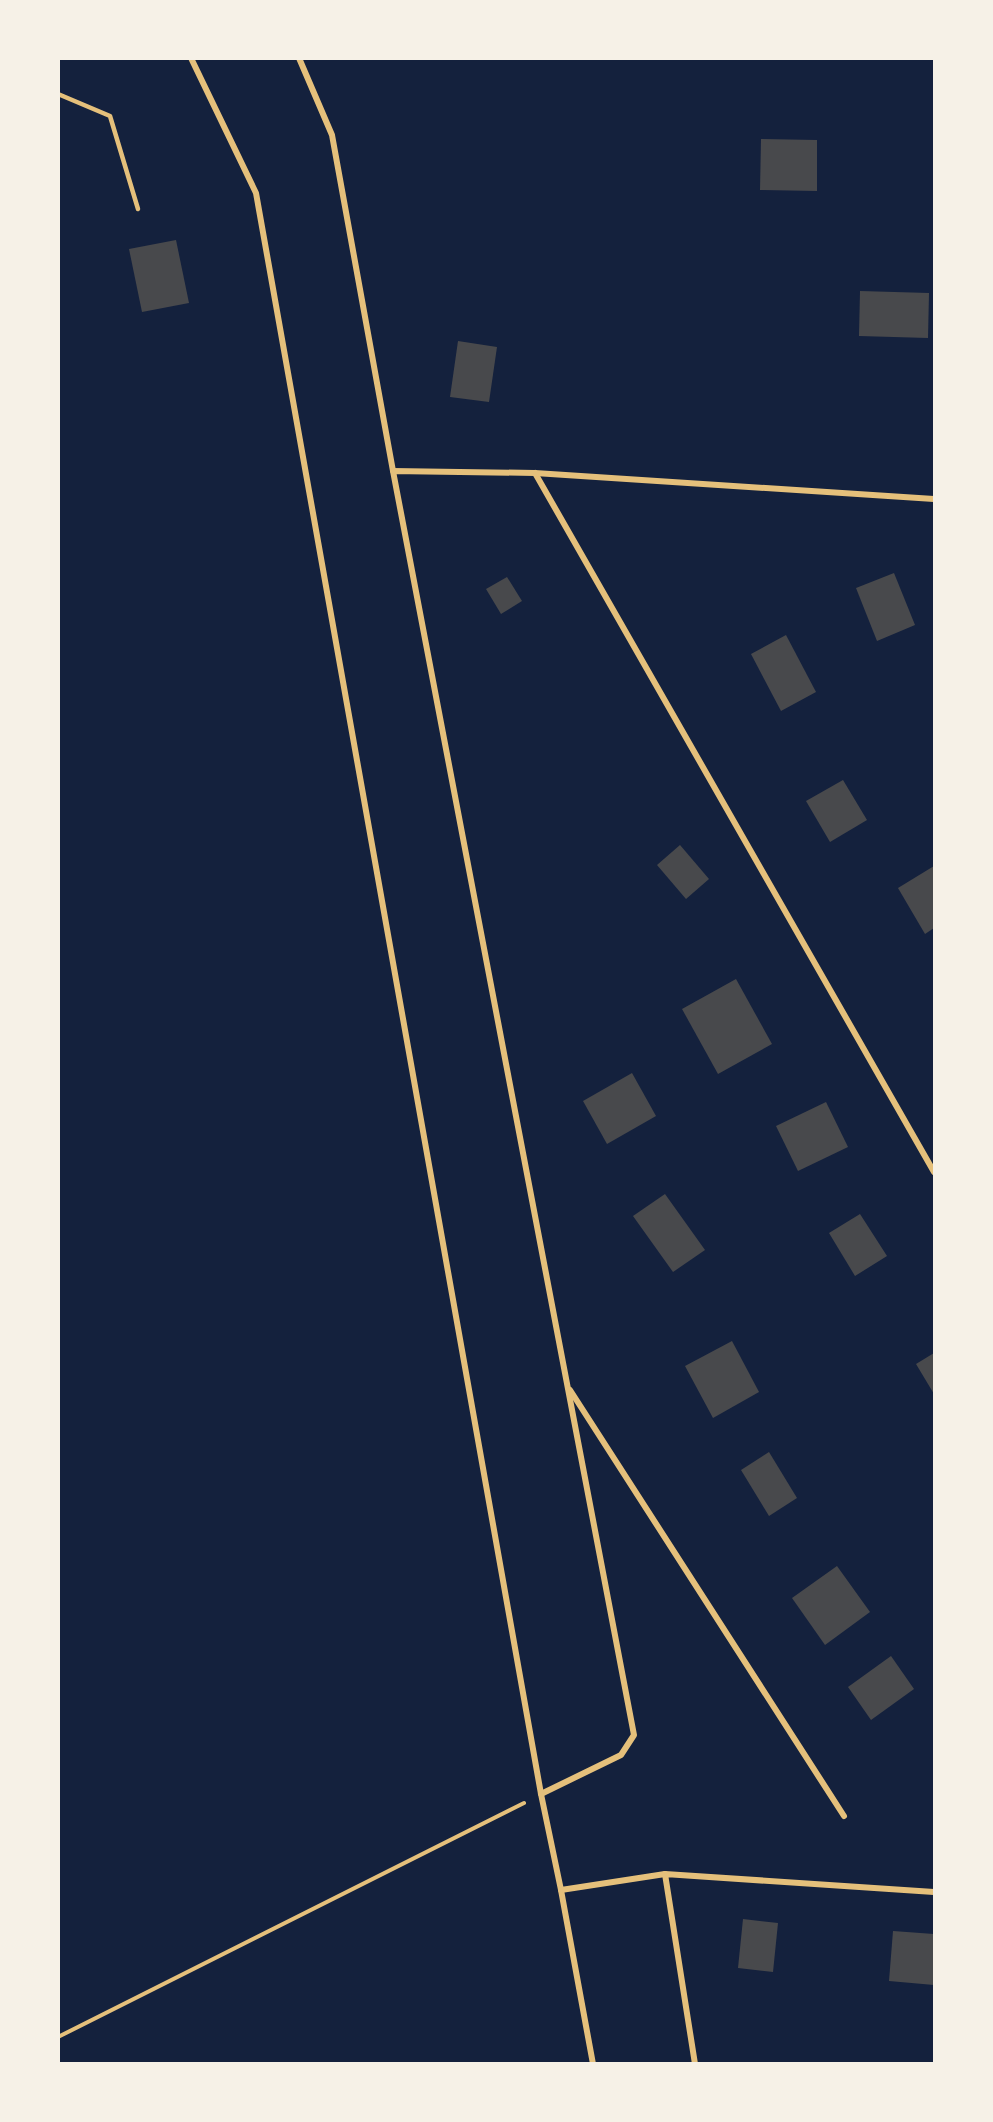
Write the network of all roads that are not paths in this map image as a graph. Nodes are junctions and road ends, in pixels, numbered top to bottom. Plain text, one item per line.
1 (191, 58) edge
2 (299, 58) edge
3 (58, 94) edge
4 (138, 209) dead end
5 (393, 471) junction
6 (535, 473) junction
7 (934, 499) edge
8 (934, 1172) edge
9 (568, 1387) junction
10 (541, 1794) junction
11 (844, 1816) dead end
12 (665, 1874) junction
13 (561, 1890) junction
14 (934, 1892) edge
15 (593, 2064) edge
16 (695, 2064) edge

1 - 10 street
2 - 5 street
3 - 4 lane
5 - 6 street
5 - 9 street
6 - 7 street
6 - 8 street
9 - 10 street
9 - 11 street
10 - 13 street
12 - 13 street
12 - 14 street
12 - 16 street
13 - 15 street

